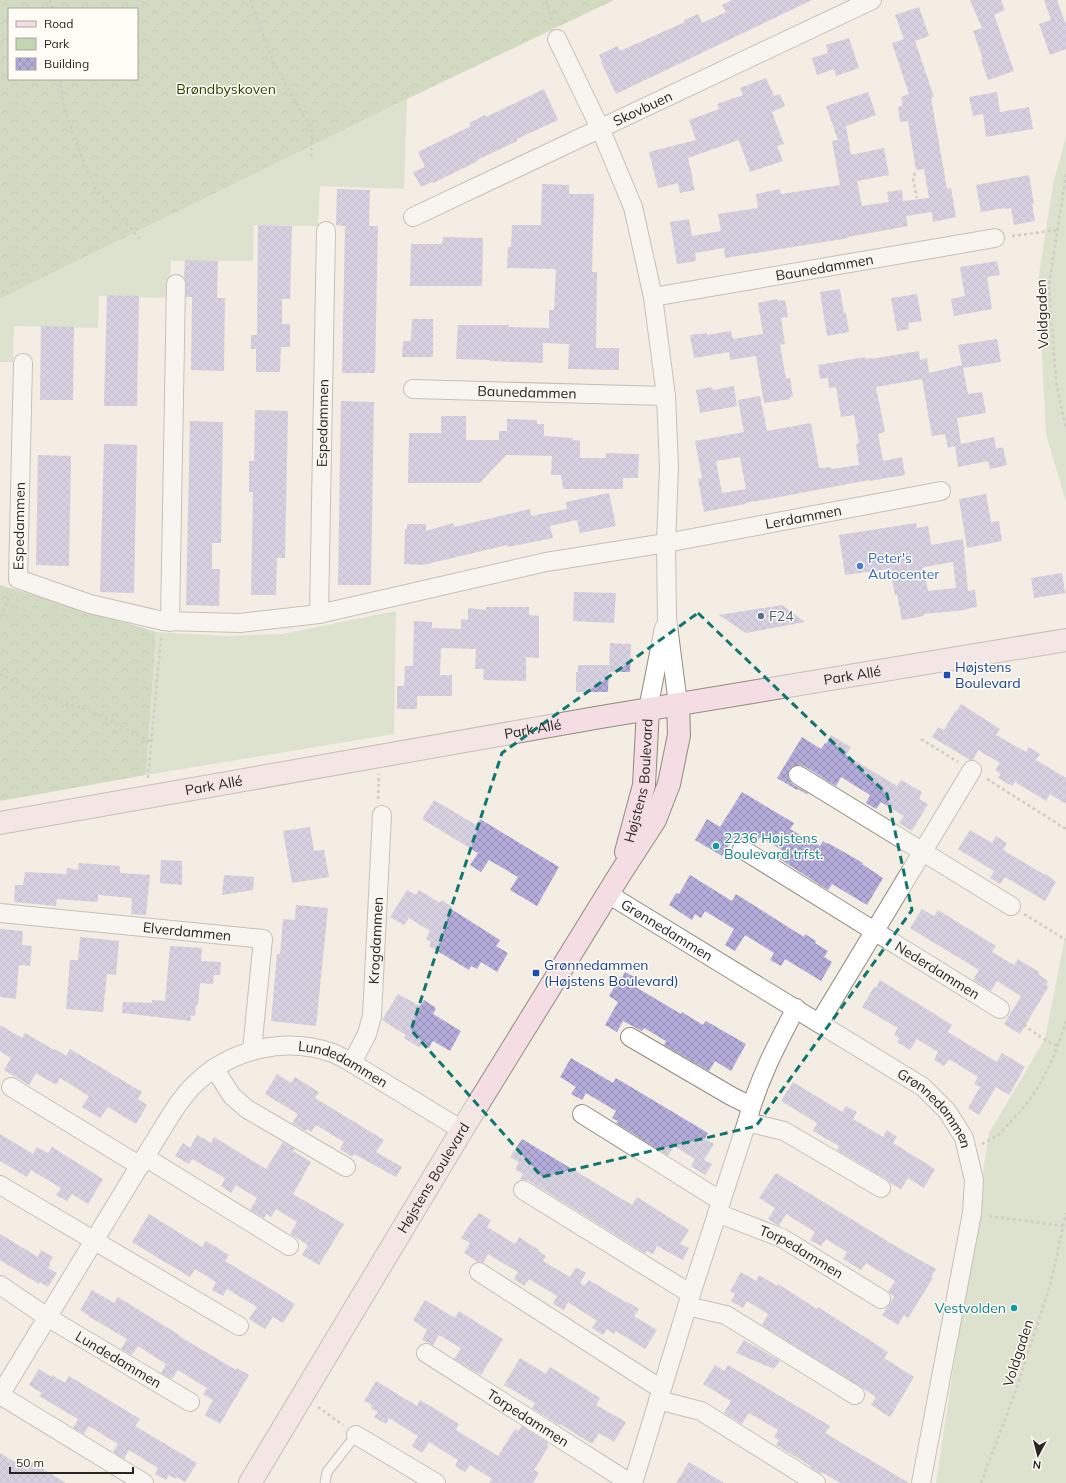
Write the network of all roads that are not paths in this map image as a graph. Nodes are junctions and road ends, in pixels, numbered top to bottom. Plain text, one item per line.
1 (872, 0) edge
2 (558, 39) road end
3 (600, 128) junction
4 (413, 217) dead end
5 (326, 231) dead end
6 (996, 238) road end
7 (176, 284) dead end
8 (653, 297) junction
9 (23, 363) dead end
10 (413, 389) dead end
11 (666, 396) junction
12 (941, 491) dead end
13 (666, 543) junction
14 (319, 614) junction
15 (667, 618) junction
16 (166, 622) junction
17 (1066, 640) edge
18 (678, 704) junction
19 (648, 709) junction
20 (972, 770) road end
21 (798, 775) dead end
22 (382, 815) road end
23 (0, 823) edge
24 (742, 849) dead end
25 (923, 852) junction
26 (620, 874) junction
27 (608, 894) junction
28 (1012, 906) road end
29 (0, 914) edge
30 (875, 930) junction
31 (796, 1008) junction
32 (1000, 1009) road end
33 (819, 1023) junction
34 (630, 1037) dead end
35 (252, 1050) junction
36 (352, 1063) junction
37 (214, 1068) junction
38 (11, 1087) dead end
39 (582, 1114) dead end
40 (749, 1114) junction
41 (462, 1130) junction
42 (142, 1161) junction
43 (346, 1167) dead end
44 (0, 1185) edge
45 (881, 1188) dead end
46 (523, 1190) dead end
47 (719, 1207) junction
48 (94, 1240) junction
49 (289, 1246) dead end
50 (479, 1272) dead end
51 (0, 1285) edge
52 (881, 1299) dead end
53 (689, 1300) junction
54 (47, 1316) junction
55 (239, 1326) dead end
56 (426, 1353) dead end
57 (660, 1394) junction
58 (855, 1395) dead end
59 (190, 1402) dead end
60 (356, 1435) joint
61 (426, 1480) edge
62 (144, 1483) edge
63 (250, 1483) edge
64 (325, 1483) edge
65 (631, 1483) edge
66 (816, 1483) edge
67 (921, 1483) edge

1 - 3 street, Skovbuen
2 - 3 street
3 - 4 street, Skovbuen
3 - 8 street
5 - 14 street, Espedammen
6 - 8 street, Baunedammen
7 - 16 street
8 - 11 street
9 - 16 street, Espedammen
10 - 11 street, Baunedammen
11 - 13 street
12 - 13 street, Lerdammen
13 - 14 street, Espedammen
13 - 15 street
14 - 16 street, Espedammen
15 - 18 street
15 - 19 street
17 - 18 street, Park Allé
18 - 19 street, Park Allé
18 - 26 street, Højstens Boulevard
19 - 23 street, Park Allé
19 - 26 street, Højstens Boulevard
20 - 25 street
21 - 25 street
22 - 36 street, Krogdammen
24 - 30 street, Nederdammen
25 - 28 street
25 - 30 street
26 - 27 street, Højstens Boulevard
27 - 31 street, Grønnedammen
27 - 41 street, Højstens Boulevard
29 - 35 street, Elverdammen
30 - 32 street, Nederdammen
30 - 33 street
31 - 33 street, Grønnedammen
31 - 40 street, Torpedammen
33 - 67 street, Grønnedammen
34 - 40 street
35 - 36 street, Lundedammen
35 - 37 street, Lundedammen
36 - 41 street, Lundedammen
37 - 42 street, Lundedammen
37 - 43 street
38 - 42 street
39 - 47 street, Torpedammen
40 - 45 street
40 - 47 street, Torpedammen
41 - 63 street, Højstens Boulevard
42 - 48 street, Lundedammen
42 - 49 street
44 - 48 street
46 - 53 street
47 - 52 street, Torpedammen
47 - 53 street, Torpedammen
48 - 54 street, Lundedammen
48 - 55 street
50 - 57 street
51 - 54 street, Lundedammen
53 - 57 street, Torpedammen
53 - 58 street
54 - 59 street, Lundedammen
54 - 62 street, Lundedammen
56 - 65 street, Torpedammen
57 - 65 street, Torpedammen
57 - 66 street
60 - 61 street
60 - 64 lane

